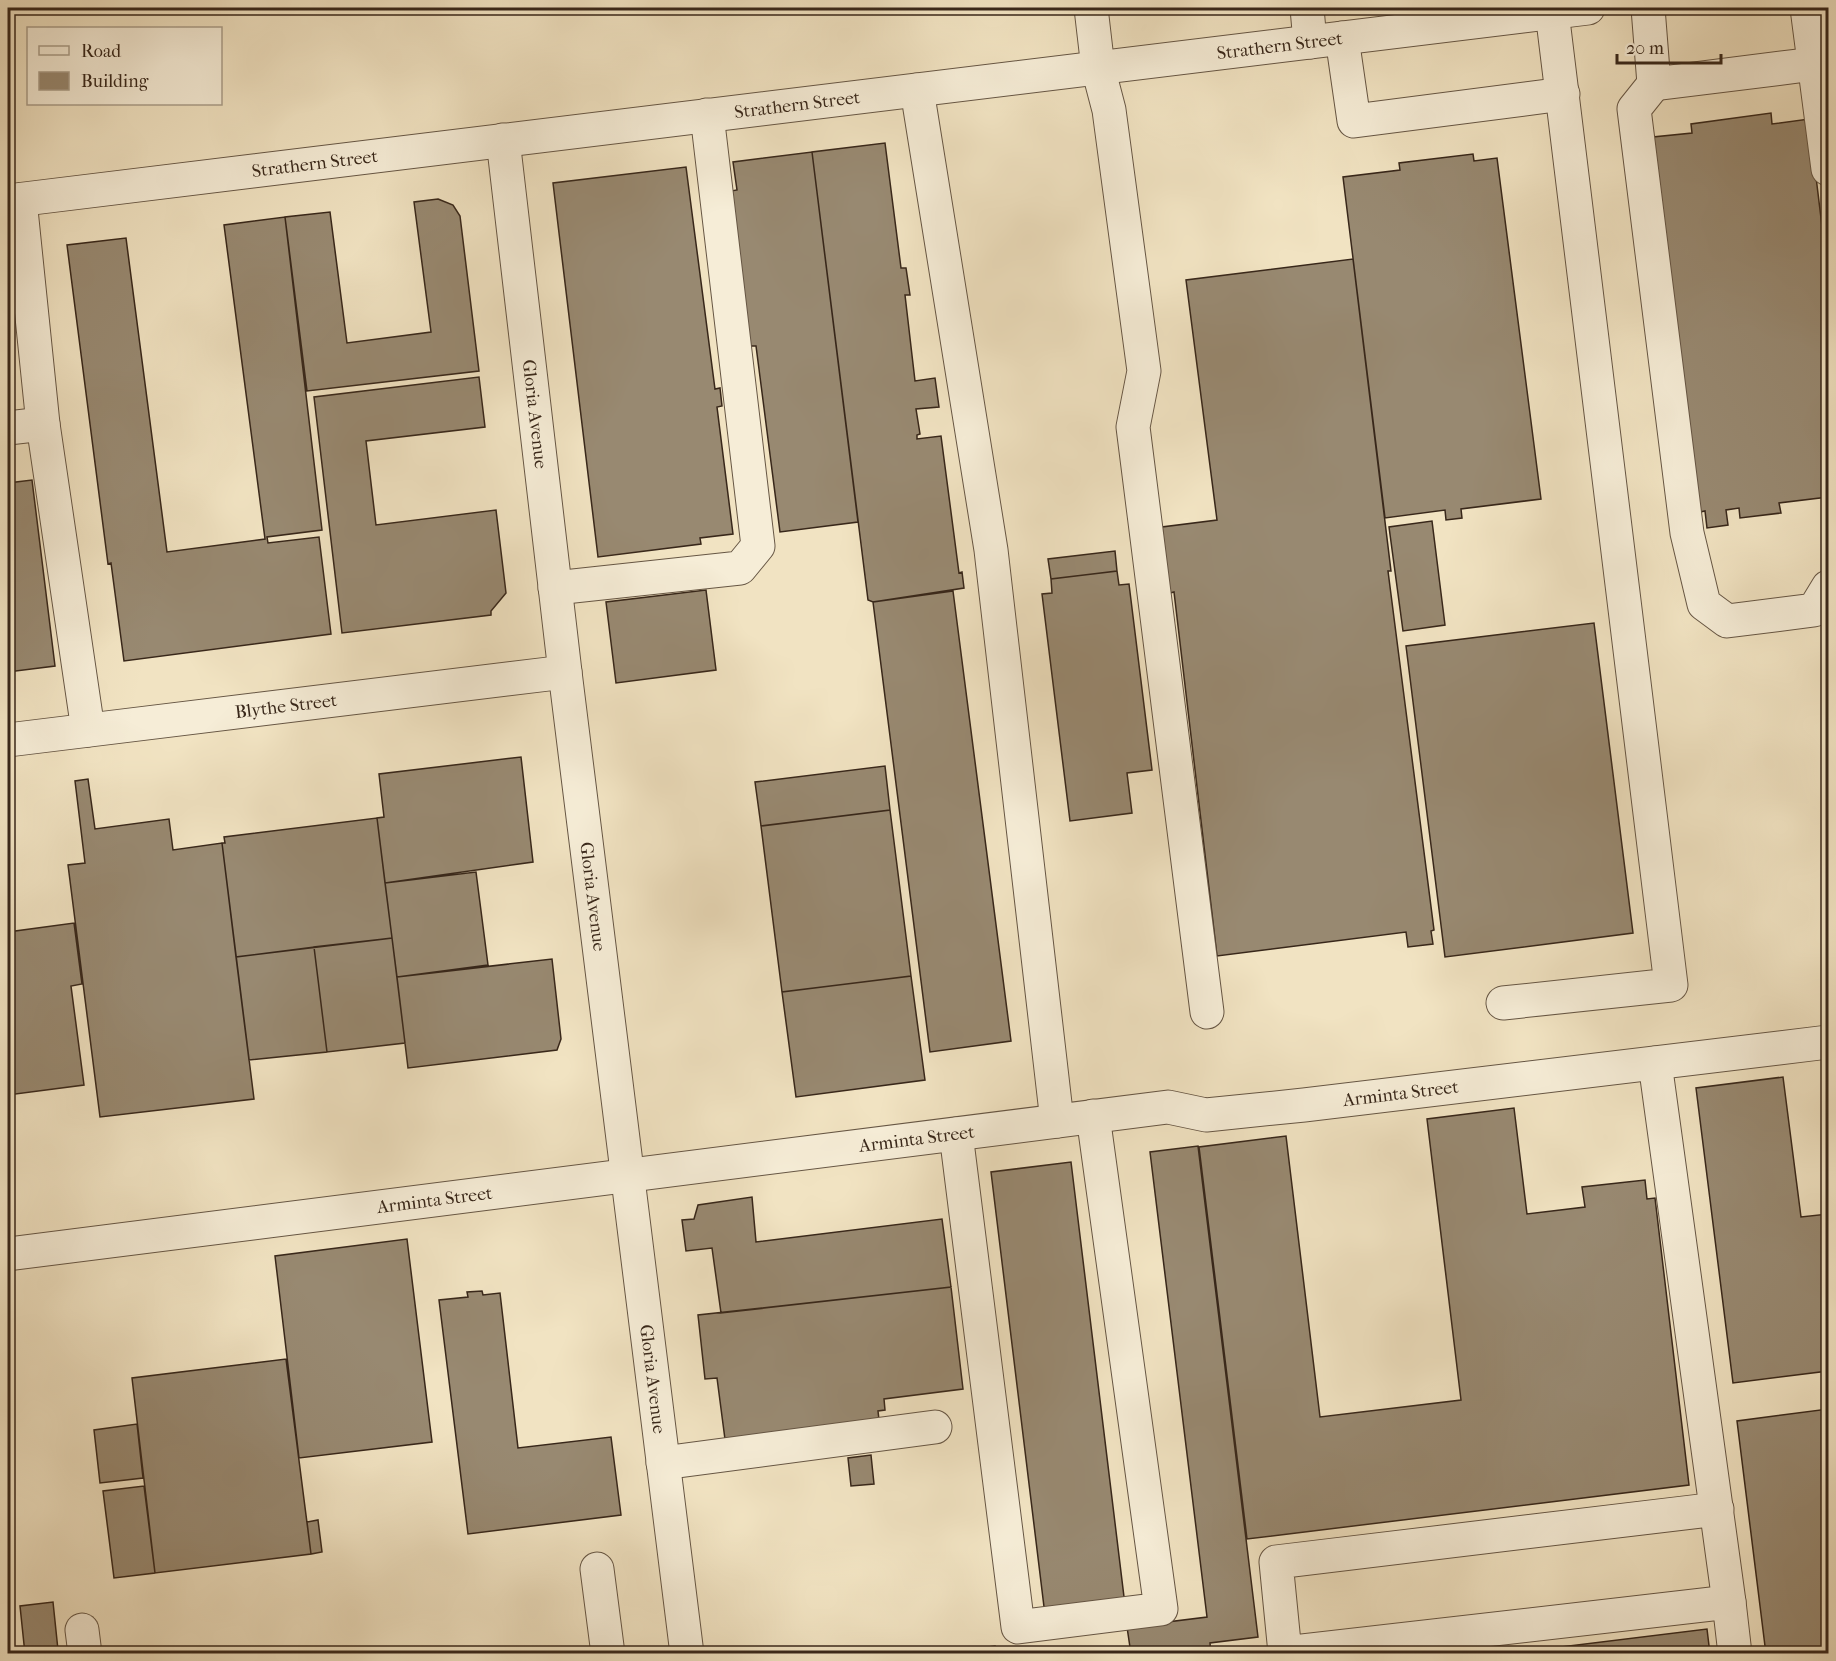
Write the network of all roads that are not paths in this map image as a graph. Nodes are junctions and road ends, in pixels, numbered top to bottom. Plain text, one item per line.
1 (1091, 8) edge
2 (1307, 8) edge
3 (1587, 8) edge
4 (1648, 8) edge
5 (1807, 8) edge
6 (1552, 12) junction
7 (1489, 14) edge
8 (1326, 40) junction
9 (1814, 64) junction
10 (1098, 68) junction
11 (1654, 84) junction
12 (917, 90) junction
13 (1563, 94) junction
14 (707, 115) junction
15 (503, 140) junction
16 (1828, 169) edge
17 (14, 201) edge
18 (43, 424) junction
19 (8, 428) edge
20 (1828, 587) edge
21 (555, 588) junction
22 (565, 672) junction
23 (88, 730) junction
24 (8, 740) edge
25 (1503, 1003) dead end
26 (1208, 1012) dead end
27 (1828, 1042) edge
28 (1655, 1063) junction
29 (1093, 1116) junction
30 (1057, 1121) junction
31 (956, 1134) junction
32 (627, 1174) junction
33 (8, 1254) edge
34 (935, 1427) dead end
35 (663, 1463) junction
36 (1717, 1509) junction
37 (597, 1569) dead end
38 (1729, 1602) junction
39 (609, 1653) edge
40 (687, 1653) edge
41 (1735, 1653) edge

1 - 10 street
2 - 8 street
3 - 6 street, Strathern Street
4 - 11 street
5 - 9 street
6 - 7 street, Strathern Street
6 - 13 street
7 - 8 street, Strathern Street
8 - 10 street, Strathern Street
8 - 13 street
9 - 11 street
9 - 16 street
10 - 12 street, Strathern Street
10 - 26 street
11 - 20 street
12 - 14 street, Strathern Street
12 - 30 street
13 - 25 street
14 - 15 street, Strathern Street
14 - 21 street
15 - 17 street, Strathern Street
15 - 21 street, Gloria Avenue
17 - 18 street
18 - 19 street
18 - 23 street
21 - 22 street, Gloria Avenue
22 - 23 street, Blythe Street
22 - 32 street, Gloria Avenue
23 - 24 street, Blythe Street
27 - 28 street, Arminta Street
28 - 29 street, Arminta Street
28 - 36 street
29 - 30 street, Arminta Street
29 - 31 street
30 - 31 street, Arminta Street
31 - 32 street, Arminta Street
32 - 33 street, Arminta Street
32 - 35 street, Gloria Avenue
34 - 35 street
35 - 40 street, Gloria Avenue
36 - 38 street
36 - 38 street
37 - 39 street
38 - 41 street

